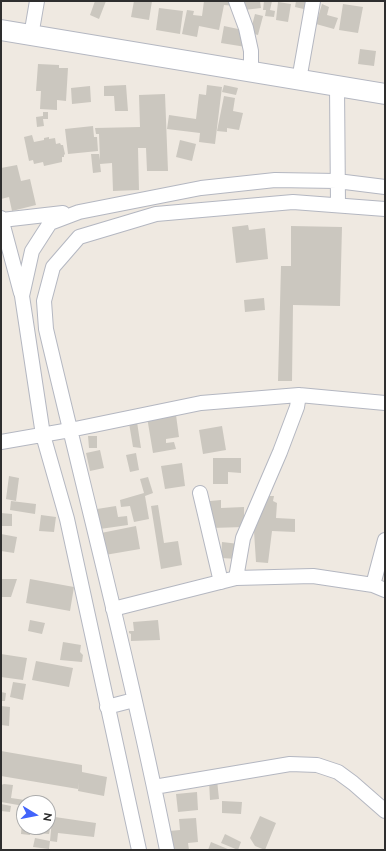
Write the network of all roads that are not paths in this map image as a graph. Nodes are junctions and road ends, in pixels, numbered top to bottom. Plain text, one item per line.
1 (37, 1) edge
2 (236, 1) edge
3 (313, 1) edge
4 (1, 30) edge
5 (31, 36) junction
6 (251, 72) junction
7 (299, 80) junction
8 (337, 86) junction
9 (385, 94) edge
10 (337, 181) junction
11 (385, 187) edge
12 (153, 197) junction
13 (338, 205) junction
14 (385, 208) edge
15 (79, 212) junction
16 (156, 214) junction
17 (1, 219) edge
18 (22, 296) junction
19 (299, 396) junction
20 (385, 403) edge
21 (70, 430) junction
22 (42, 435) junction
23 (1, 442) edge
24 (200, 493) dead end
25 (385, 540) edge
26 (236, 578) junction
27 (221, 582) junction
28 (379, 588) edge
29 (113, 609) junction
30 (134, 700) junction
31 (107, 707) junction
32 (154, 787) junction
33 (385, 811) edge
34 (138, 850) edge
35 (167, 850) edge

1 - 5 street
2 - 6 street
3 - 7 street
4 - 5 street
5 - 6 street
6 - 7 street
7 - 8 street
8 - 9 street
8 - 10 street
10 - 11 street
10 - 12 street
10 - 13 street
12 - 15 street
12 - 16 street
13 - 14 street
13 - 16 street
15 - 17 street
15 - 18 street
16 - 21 street
17 - 18 street
18 - 22 street
19 - 20 street
19 - 21 street
19 - 26 street
21 - 22 street
21 - 29 street
22 - 23 street
22 - 31 street
24 - 27 street
25 - 28 street
26 - 27 street
26 - 28 street
27 - 29 street
29 - 30 street
30 - 31 street
30 - 32 street
31 - 34 street
32 - 33 street
32 - 35 street

